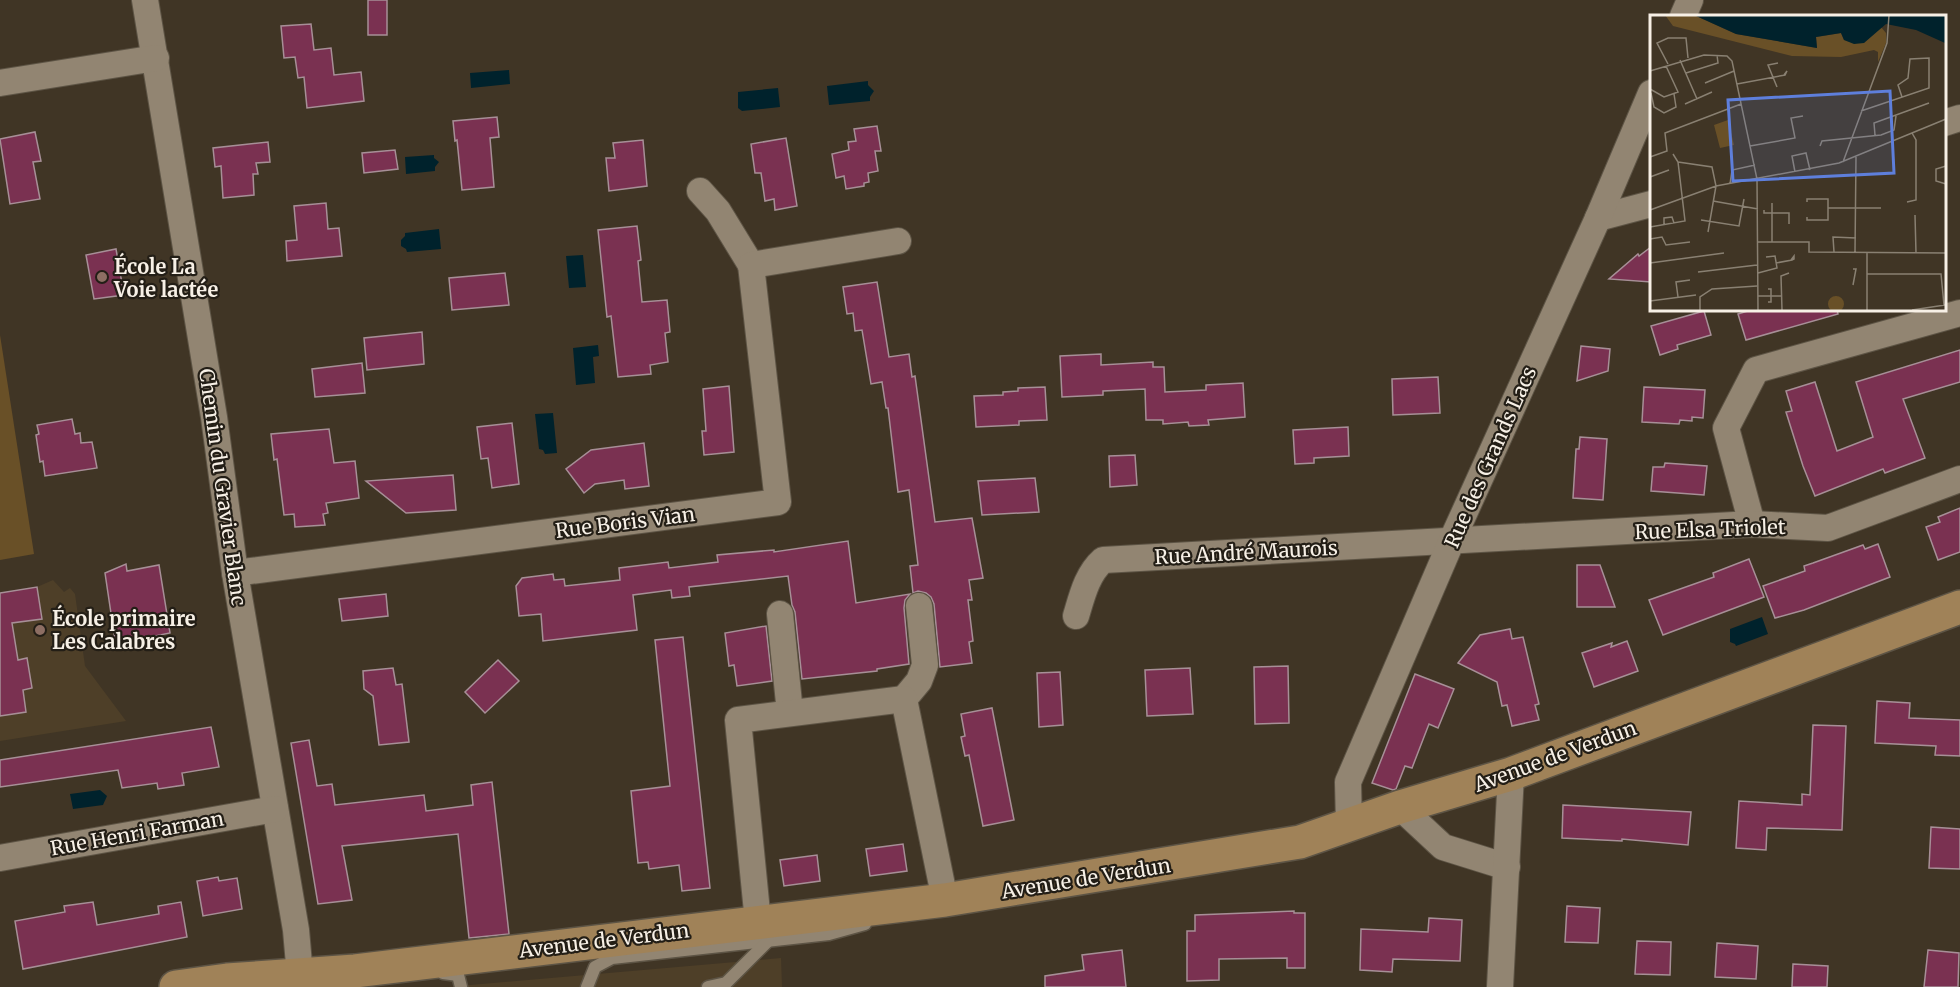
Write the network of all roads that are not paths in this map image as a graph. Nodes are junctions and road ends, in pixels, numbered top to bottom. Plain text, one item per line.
1 (145, 0) edge
2 (1690, 0) edge
3 (1683, 15) edge
4 (156, 58) junction
5 (0, 83) edge
6 (1650, 95) edge
7 (1960, 118) edge
8 (1945, 123) edge
9 (700, 191) dead end
10 (1650, 204) edge
11 (1598, 218) junction
12 (898, 241) dead end
13 (750, 265) junction
14 (1960, 314) edge
15 (1960, 479) edge
16 (1752, 524) junction
17 (1452, 540) junction
18 (235, 573) junction
19 (920, 606) dead end
20 (1960, 607) edge
21 (780, 614) dead end
22 (1076, 616) dead end
23 (904, 699) junction
24 (790, 713) junction
25 (1510, 774) junction
26 (1401, 807) junction
27 (275, 809) junction
28 (1349, 825) junction
29 (0, 858) edge
30 (1507, 867) junction
31 (945, 900) junction
32 (763, 932) junction
33 (386, 967) junction
34 (300, 981) edge
35 (176, 987) edge
36 (461, 987) edge
37 (587, 987) edge
38 (708, 987) edge
39 (1500, 987) edge

1 - 4 street, Chemin du Gravier Blanc
2 - 3 street
4 - 5 street
4 - 18 street, Chemin du Gravier Blanc
6 - 11 street, Rue des Grands Lacs
7 - 8 street
9 - 13 street, Rue Boris Vian
10 - 11 street
11 - 17 street, Rue des Grands Lacs
12 - 13 street
13 - 18 street, Rue Boris Vian
14 - 16 street
15 - 16 street, Rue Elsa Triolet
16 - 17 street, Rue Elsa Triolet
17 - 22 street, Rue André Maurois
17 - 28 street, Rue des Grands Lacs
18 - 27 street, Chemin du Gravier Blanc
19 - 23 street
20 - 25 main road, Avenue de Verdun
21 - 24 street
23 - 24 street
23 - 31 street
24 - 32 street
25 - 26 main road, Avenue de Verdun
25 - 30 street
26 - 28 main road, Avenue de Verdun
26 - 30 street
27 - 29 street, Rue Henri Farman
27 - 34 street, Chemin du Gravier Blanc
28 - 31 main road, Avenue de Verdun
30 - 39 street
31 - 32 main road, Avenue de Verdun
32 - 33 main road, Avenue de Verdun
32 - 37 lane
32 - 38 lane
33 - 34 main road, Avenue de Verdun
33 - 36 lane
34 - 35 main road, Avenue de Verdun

